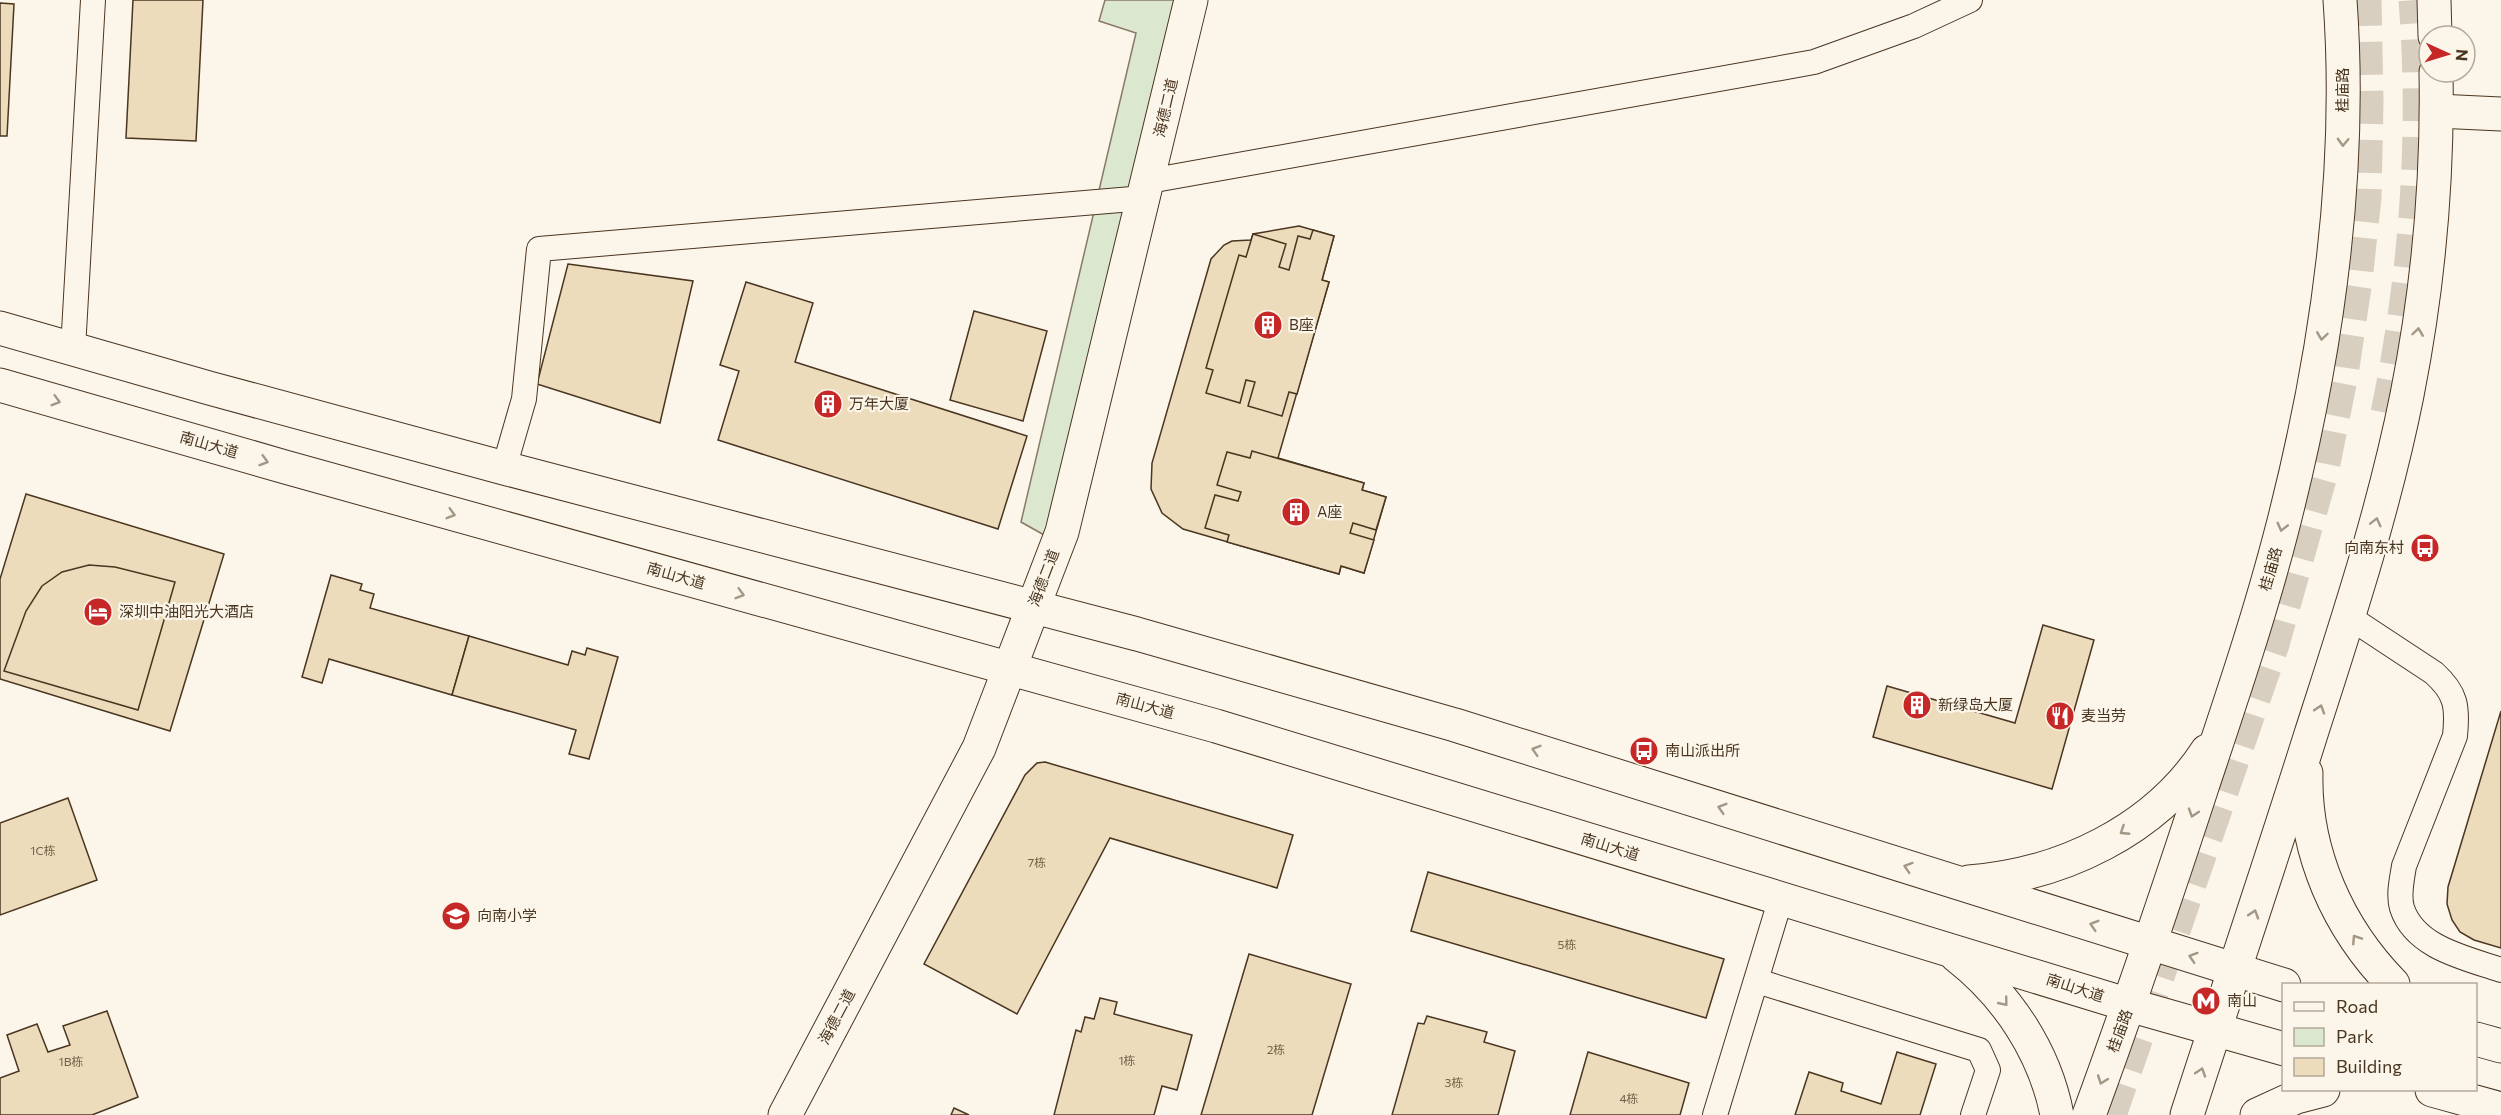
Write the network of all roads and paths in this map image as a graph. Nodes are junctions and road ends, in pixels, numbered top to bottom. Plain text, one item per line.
1 (93, 0) edge
2 (1191, 0) edge
3 (1970, 0) edge
4 (2340, 0) edge
5 (2434, 0) edge
6 (2435, 24) edge
7 (2436, 84) edge
8 (2437, 111) junction
9 (2501, 114) edge
10 (1147, 190) junction
11 (0, 328) edge
12 (73, 349) junction
13 (0, 385) edge
14 (504, 468) junction
15 (1034, 607) junction
16 (2349, 617) junction
17 (1010, 669) junction
18 (2221, 729) junction
19 (2307, 748) junction
20 (1958, 883) junction
21 (1781, 898) junction
22 (2150, 943) junction
23 (1946, 948) junction
24 (2236, 970) junction
25 (2501, 970) edge
26 (1757, 981) junction
27 (2392, 983) edge
28 (2282, 985) edge
29 (2129, 1005) junction
30 (2215, 1030) junction
31 (2477, 1040) edge
32 (2501, 1046) edge
33 (2282, 1048) edge
34 (2317, 1091) edge
35 (2437, 1091) edge
36 (2494, 1110) edge
37 (785, 1115) edge
38 (1715, 1115) edge
39 (1973, 1115) edge
40 (2057, 1115) edge
41 (2089, 1115) edge
42 (2187, 1115) edge
43 (2257, 1115) edge

1 - 12 street
2 - 10 main road, 海德二道
3 - 10 street
4 -> 18 main road, 桂庙路
5 - 6 main road
7 - 8 main road
8 - 9 main road
16 -> 8 main road
10 - 14 street
10 - 15 main road, 海德二道
11 - 12 main road
12 - 14 main road
13 -> 17 main road, 南山大道
14 - 15 main road
15 - 17 main road, 海德二道
20 -> 15 main road
19 -> 16 main road
16 - 25 street
17 - 21 main road, 南山大道
17 - 37 main road, 海德二道
18 -> 20 main road
18 -> 22 main road, 桂庙路
24 -> 19 main road
27 -> 19 main road
22 -> 20 main road
21 - 23 main road, 南山大道
21 - 26 street
24 -> 22 main road
22 - 29 main road, 桂庙路
23 - 29 main road, 南山大道
23 -> 40 main road
24 - 28 main road
24 - 30 main road
26 - 38 street
26 - 39 street
29 - 30 main road, 南山大道
29 -> 41 main road, 桂庙路
30 - 33 main road, 南山大道
42 -> 30 main road
31 - 32 main road
34 - 43 main road
35 - 36 main road

